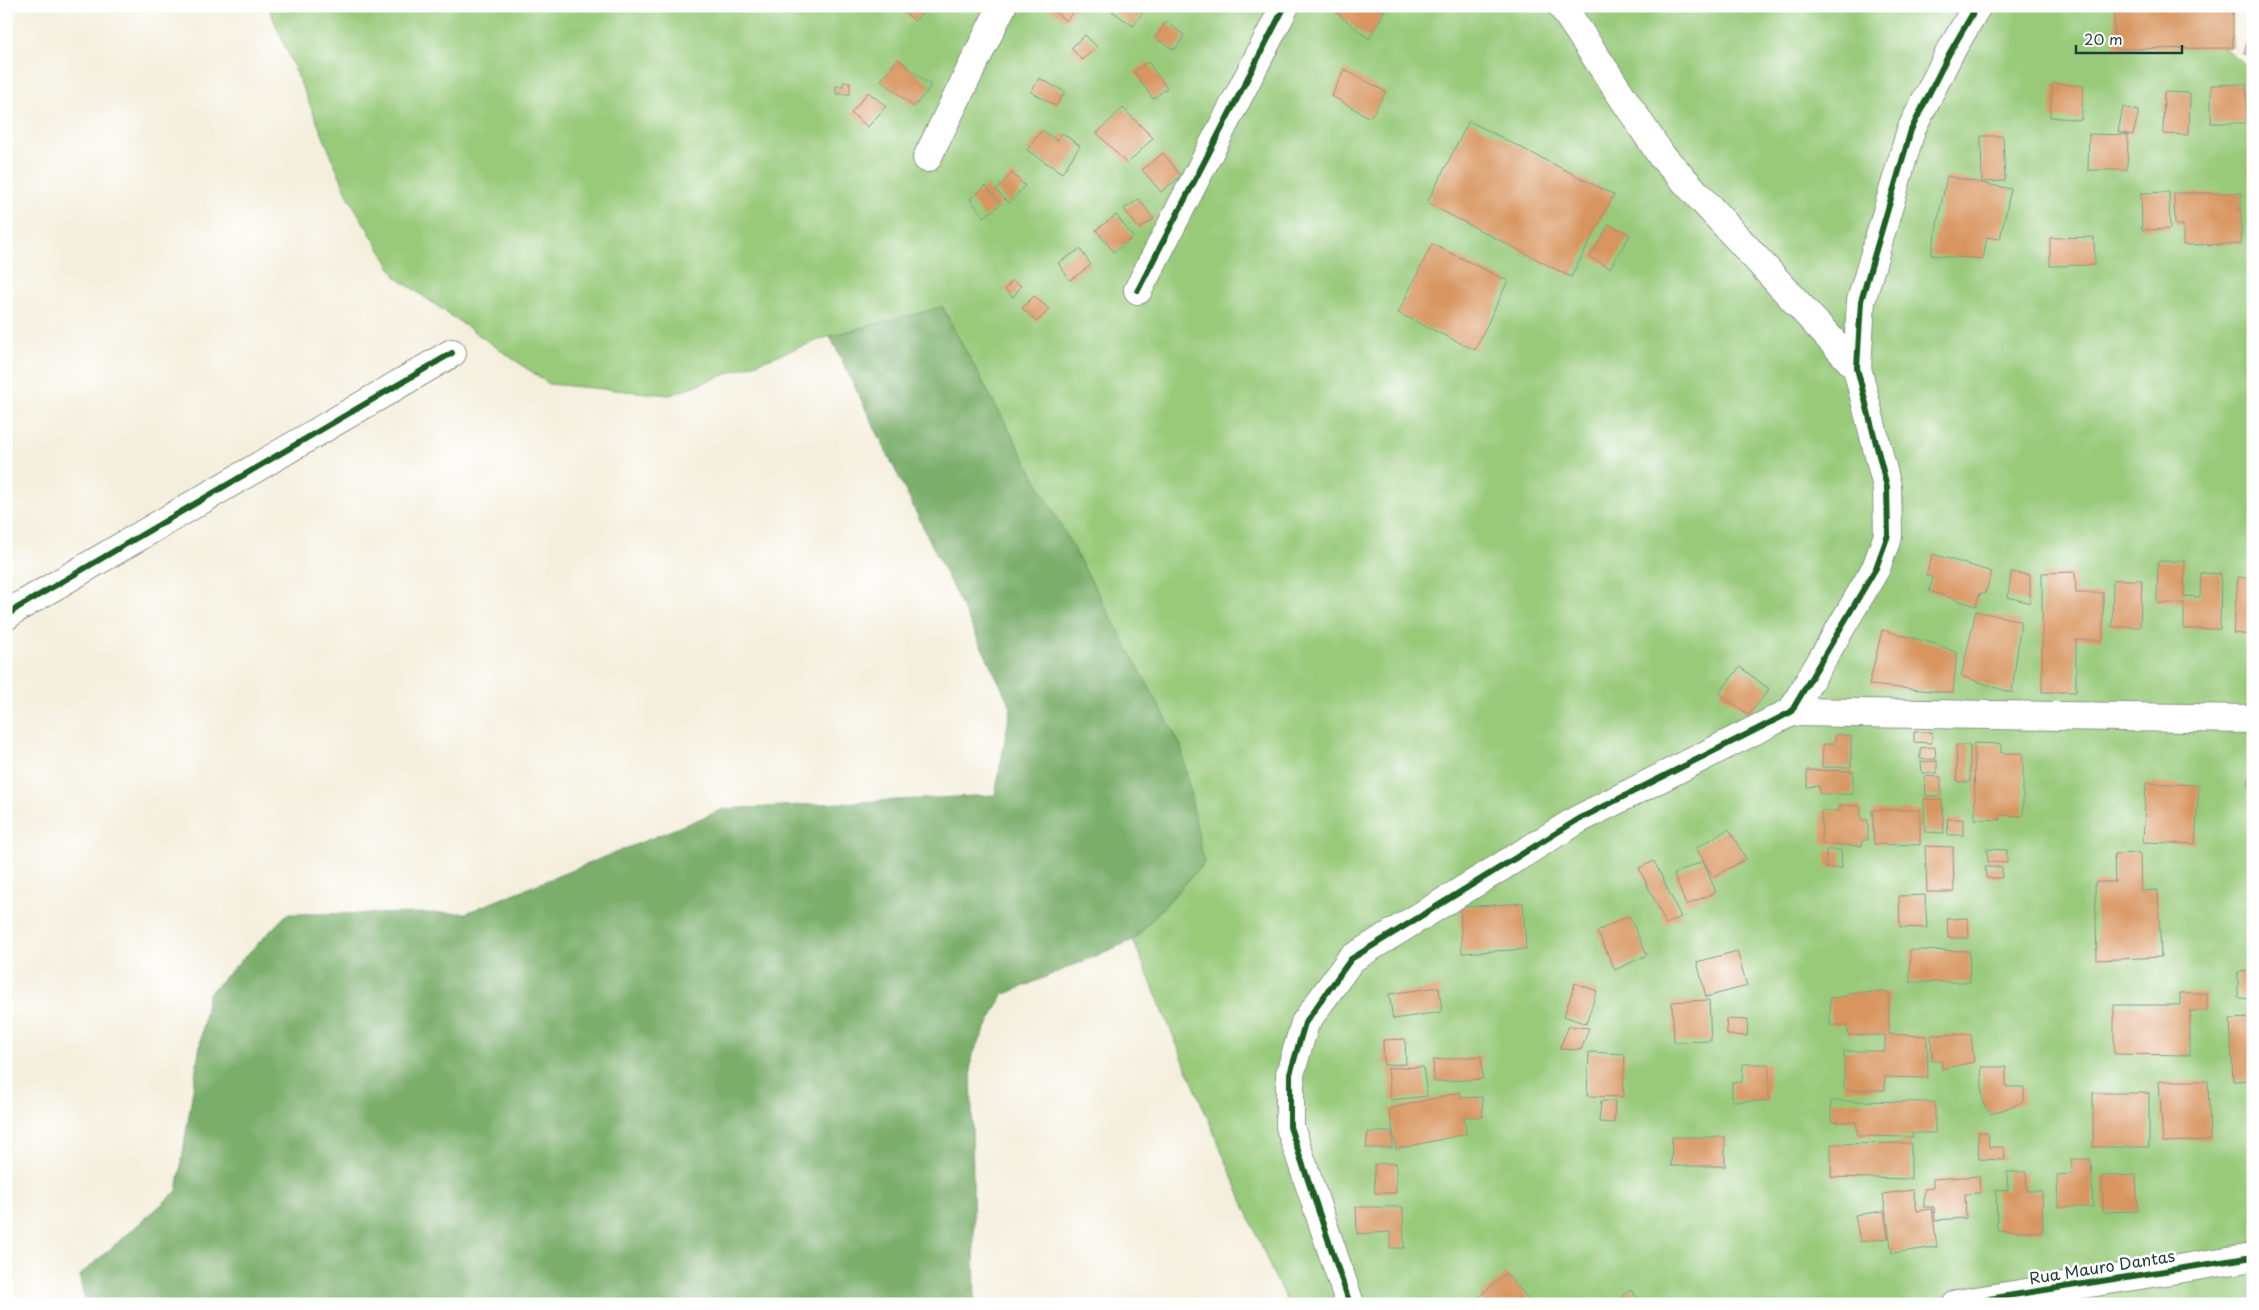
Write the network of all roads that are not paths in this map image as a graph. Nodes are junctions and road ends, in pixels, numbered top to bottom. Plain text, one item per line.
1 (1002, 6) edge
2 (1285, 6) edge
3 (1562, 6) edge
4 (1977, 6) edge
5 (928, 158) dead end
6 (1138, 290) dead end
7 (452, 353) dead end
8 (1857, 368) junction
9 (6, 616) edge
10 (1790, 712) junction
11 (2253, 719) edge
12 (2253, 1257) edge
13 (1350, 1304) edge
14 (1956, 1304) edge

1 - 5 street
2 - 6 street
3 - 8 street
4 - 8 street
7 - 9 street
8 - 10 street
10 - 11 street
10 - 13 street
12 - 14 street, Rua Mauro Dantas

